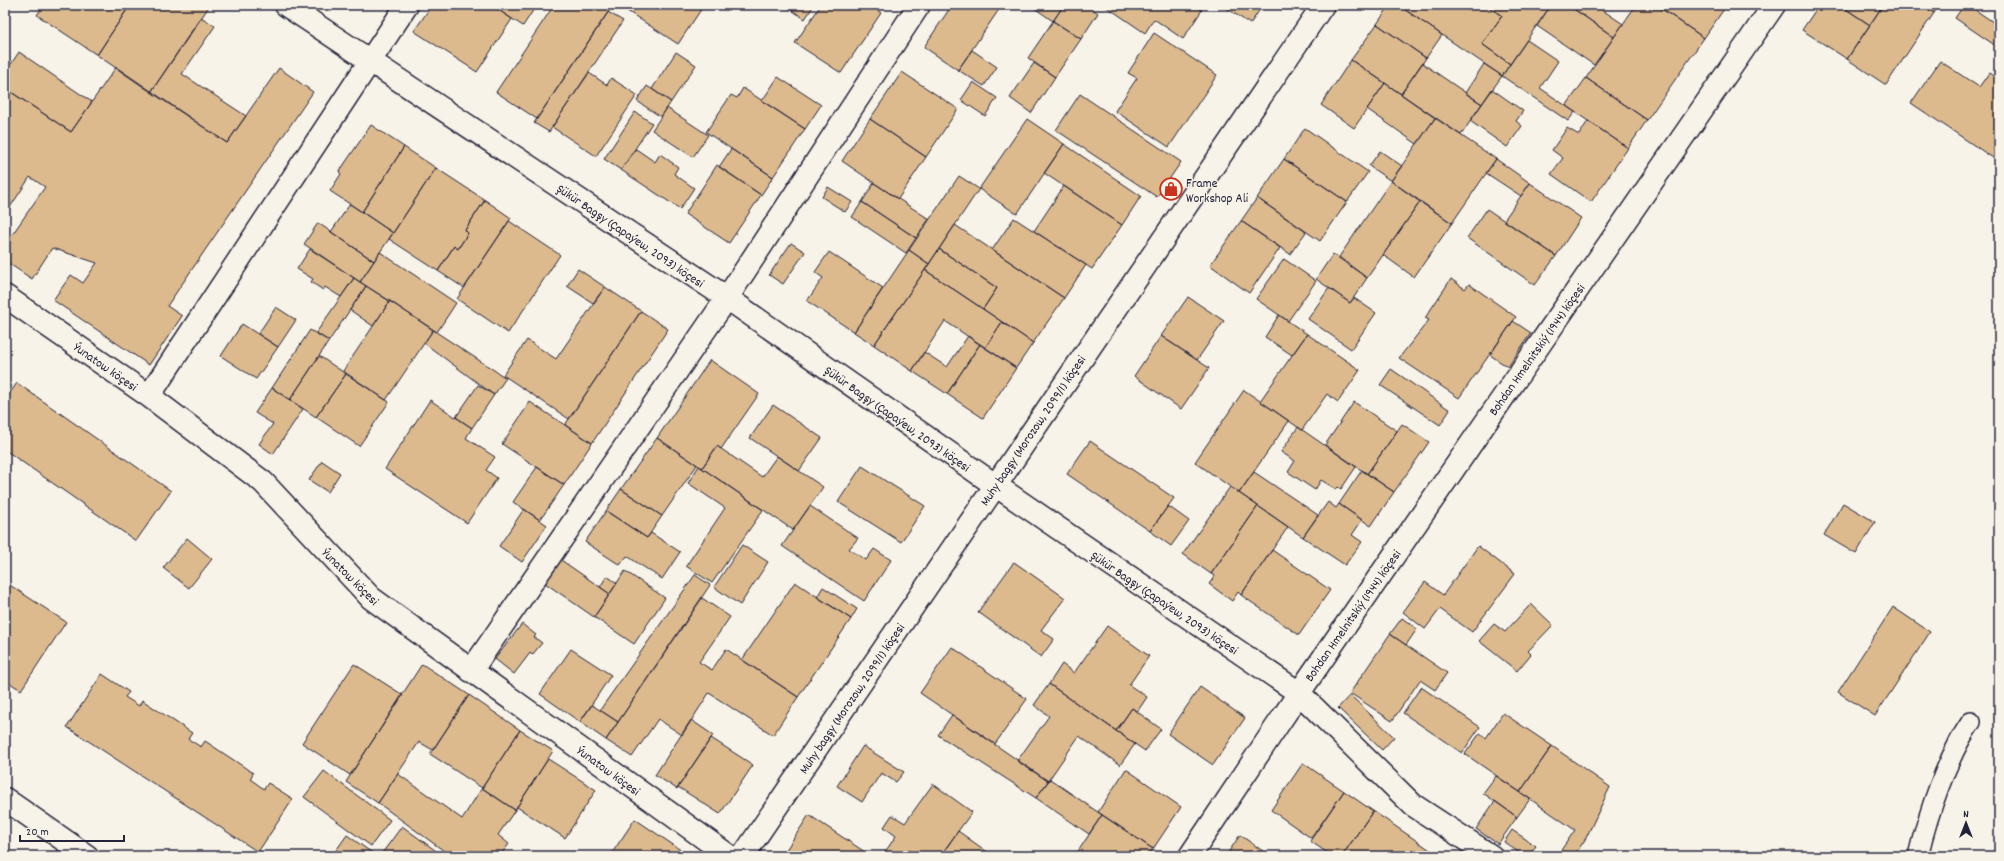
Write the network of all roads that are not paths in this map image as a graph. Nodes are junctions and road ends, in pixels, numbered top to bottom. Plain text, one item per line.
1 (286, 5) edge
2 (407, 5) edge
3 (919, 5) edge
4 (1323, 5) edge
5 (1774, 5) edge
6 (370, 61) junction
7 (5, 296) edge
8 (727, 298) junction
9 (149, 396) junction
10 (995, 485) junction
11 (471, 671) junction
12 (1299, 693) junction
13 (1971, 722) dead end
14 (5, 799) edge
15 (87, 856) edge
16 (729, 856) edge
17 (743, 856) edge
18 (1190, 856) edge
19 (1491, 856) edge
20 (1918, 856) edge

1 - 6 street, Şükür Bagşy (Çapaýew, 2093) köçesi
2 - 6 street
3 - 8 street
4 - 10 street, Muhy bagşy (Morozow, 2099/1) köçesi
5 - 12 street, Bohdan Hmelnitskiý (1944) köçesi
6 - 8 street, Şükür Bagşy (Çapaýew, 2093) köçesi
6 - 9 street
7 - 9 street, Ýunatow köçesi
8 - 10 street, Şükür Bagşy (Çapaýew, 2093) köçesi
8 - 11 street
9 - 11 street, Ýunatow köçesi
10 - 12 street, Şükür Bagşy (Çapaýew, 2093) köçesi
10 - 17 street, Muhy bagşy (Morozow, 2099/1) köçesi
11 - 16 street, Ýunatow köçesi
12 - 18 street, Bohdan Hmelnitskiý (1944) köçesi
12 - 19 street, Şükür Bagşy (Çapaýew, 2093) köçesi
13 - 20 lane
14 - 15 street

